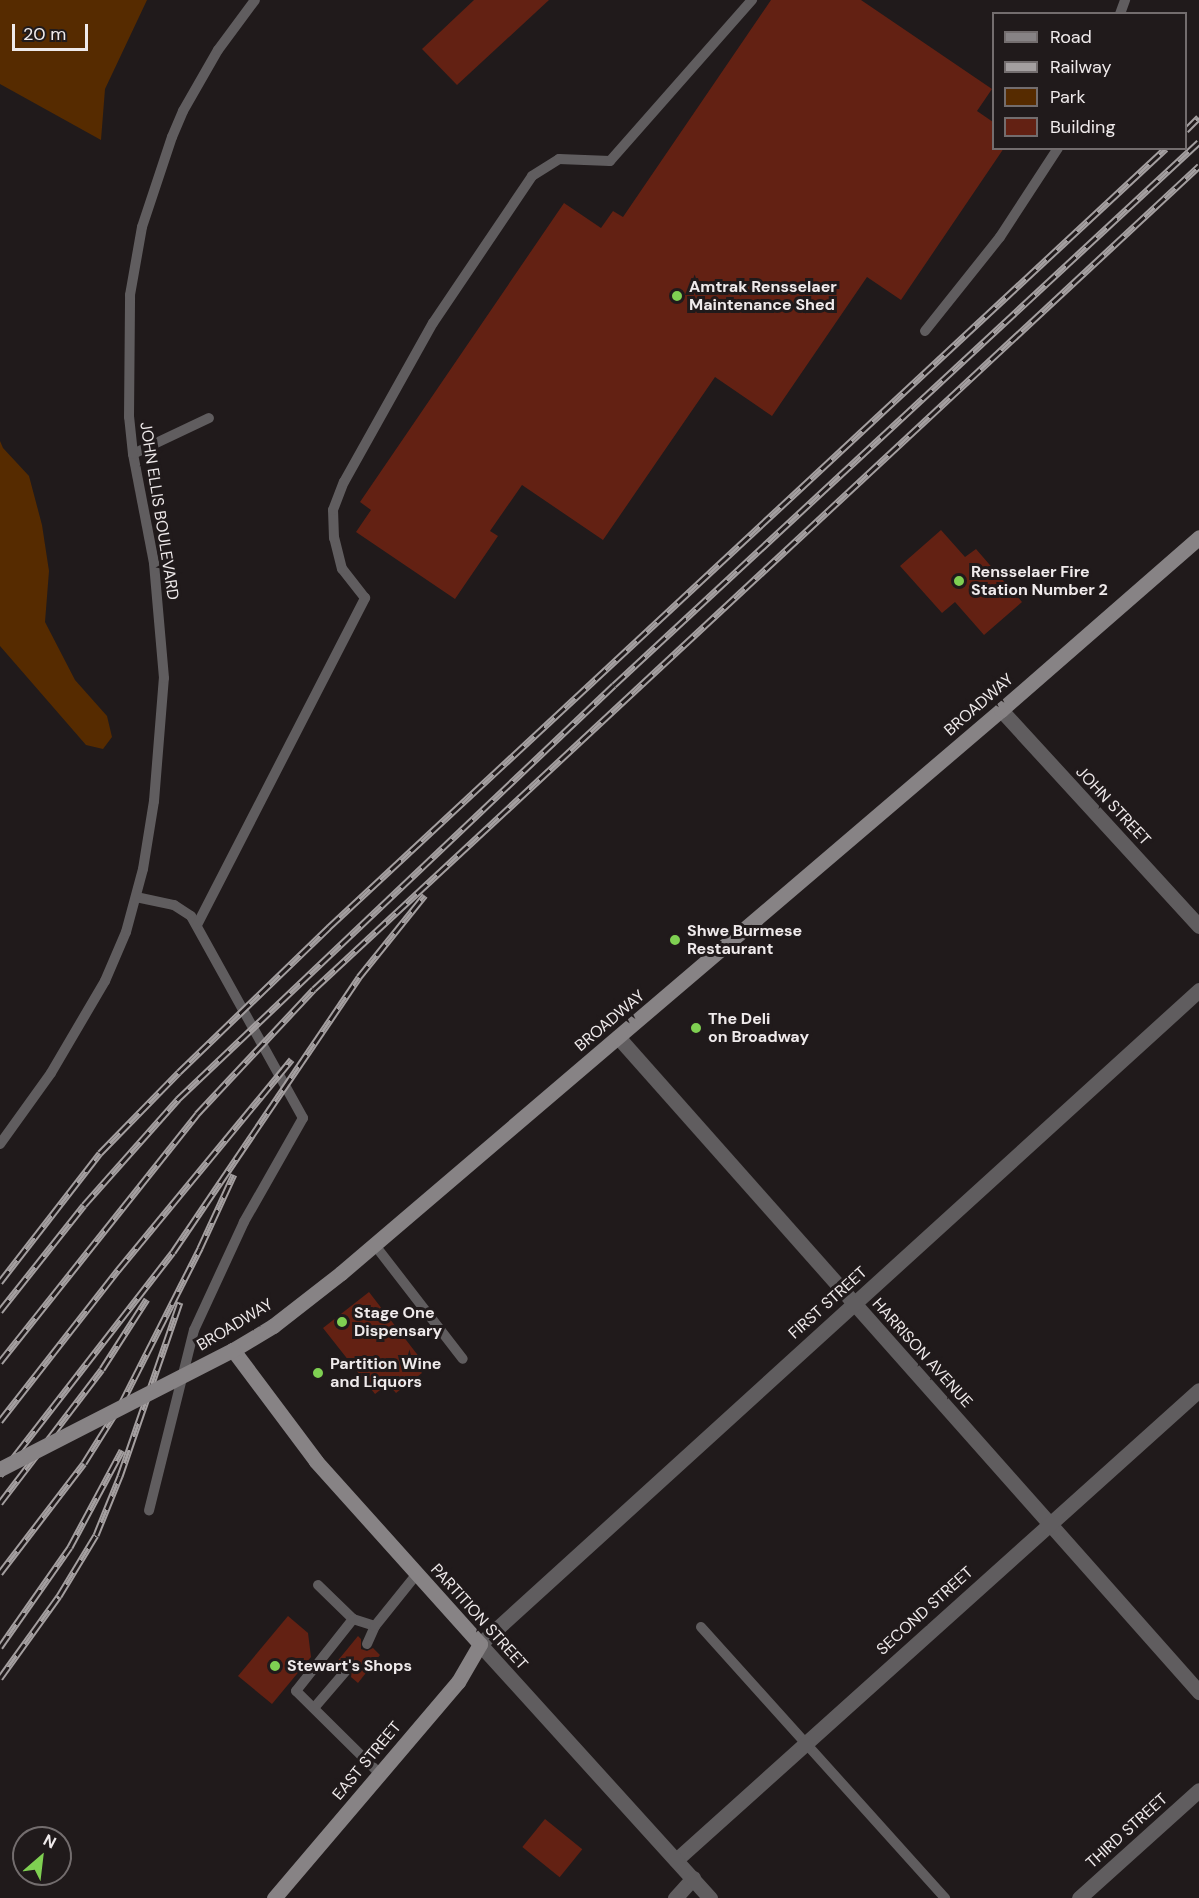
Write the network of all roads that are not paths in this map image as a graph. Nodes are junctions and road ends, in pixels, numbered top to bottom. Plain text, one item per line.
1 (255, 0) edge
2 (752, 0) edge
3 (1057, 150) edge
4 (925, 331) dead end
5 (209, 418) dead end
6 (133, 454) junction
7 (1199, 537) edge
8 (1001, 710) junction
9 (136, 897) junction
10 (197, 925) junction
11 (1199, 926) edge
12 (1199, 990) edge
13 (618, 1037) junction
14 (0, 1144) edge
15 (374, 1244) junction
16 (854, 1304) junction
17 (233, 1350) junction
18 (463, 1359) dead end
19 (1199, 1390) edge
20 (0, 1469) edge
21 (149, 1510) dead end
22 (1050, 1524) junction
23 (416, 1575) junction
24 (318, 1585) dead end
25 (353, 1619) junction
26 (375, 1626) junction
27 (701, 1627) dead end
28 (367, 1644) dead end
29 (480, 1644) junction
30 (345, 1672) dead end
31 (1199, 1692) edge
32 (314, 1708) junction
33 (805, 1744) junction
34 (380, 1774) junction
35 (1199, 1790) edge
36 (676, 1860) junction
37 (693, 1878) junction
38 (274, 1898) edge
39 (675, 1898) edge
40 (710, 1898) edge
41 (945, 1898) edge
42 (1079, 1898) edge

1 - 6 lane, JOHN ELLIS BOULEVARD
2 - 10 lane
3 - 4 lane
5 - 6 lane
6 - 9 lane, JOHN ELLIS BOULEVARD
7 - 8 street, BROADWAY
8 - 11 street, JOHN STREET
8 - 13 street, BROADWAY
9 - 10 lane
9 - 14 lane, JOHN ELLIS BOULEVARD
10 - 21 lane
12 - 16 street, FIRST STREET
13 - 15 street, BROADWAY
13 - 16 street, HARRISON AVENUE
15 - 17 street, BROADWAY
15 - 18 lane
16 - 22 street, HARRISON AVENUE
16 - 29 street, FIRST STREET
17 - 20 street, BROADWAY, bridge
17 - 23 street, PARTITION STREET
19 - 22 street, SECOND STREET
22 - 31 street, HARRISON AVENUE
22 - 33 street, SECOND STREET
23 - 26 lane
23 - 29 street, PARTITION STREET
24 - 25 lane
25 - 26 lane
25 - 32 lane
26 - 28 lane
27 - 33 lane
29 - 34 street, EAST STREET
29 - 36 street, PARTITION STREET
30 - 32 lane
32 - 34 lane
33 - 36 street, SECOND STREET
33 - 41 lane
34 - 38 street, EAST STREET
35 - 42 street, THIRD STREET
36 - 37 street, PARTITION STREET
37 - 39 street
37 - 40 street, PARTITION STREET

